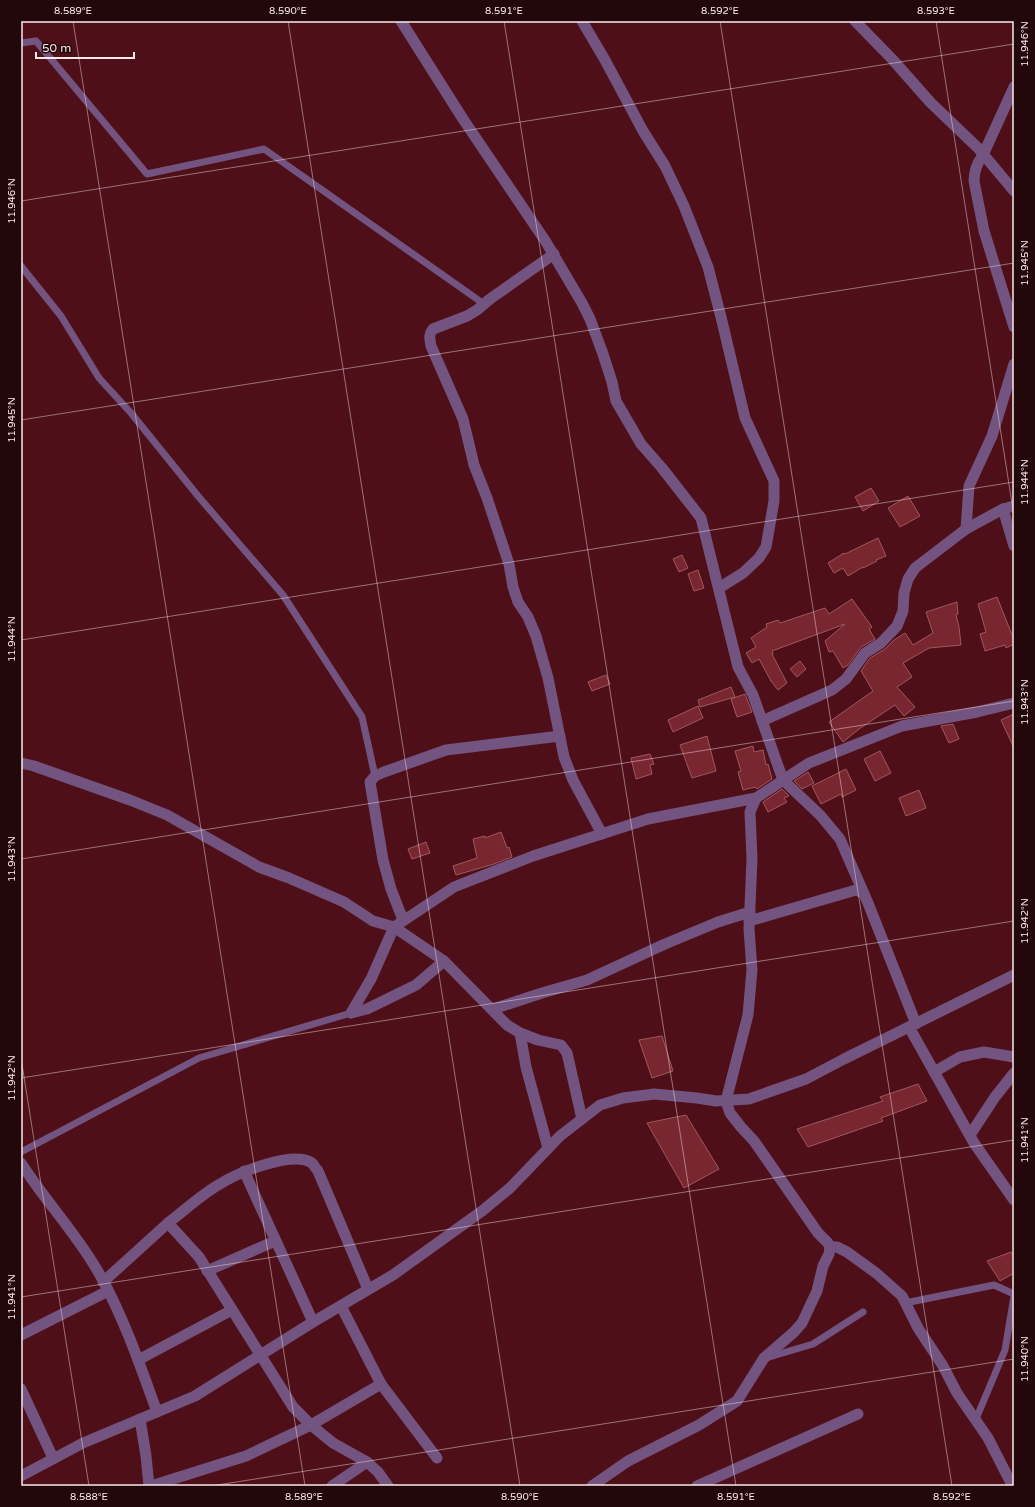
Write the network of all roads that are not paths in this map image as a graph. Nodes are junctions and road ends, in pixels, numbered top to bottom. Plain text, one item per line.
1 (401, 21) edge
2 (582, 21) edge
3 (855, 21) edge
4 (21, 44) edge
5 (1014, 87) edge
6 (983, 155) junction
7 (1014, 191) edge
8 (554, 254) junction
9 (21, 266) edge
10 (484, 304) junction
11 (1014, 327) edge
12 (1014, 364) edge
13 (1014, 506) edge
14 (1003, 509) junction
15 (966, 529) junction
16 (1014, 546) edge
17 (719, 588) junction
18 (1014, 703) edge
19 (762, 721) junction
20 (560, 736) junction
21 (21, 764) edge
22 (375, 776) junction
23 (783, 780) junction
24 (756, 798) junction
25 (602, 834) junction
26 (863, 893) junction
27 (749, 917) junction
28 (398, 924) junction
29 (444, 961) junction
30 (1014, 975) edge
31 (493, 1010) junction
32 (350, 1013) junction
33 (913, 1025) junction
34 (520, 1033) junction
35 (1014, 1057) edge
36 (934, 1072) junction
37 (1014, 1073) edge
38 (726, 1101) junction
39 (582, 1119) junction
40 (970, 1135) junction
41 (548, 1148) junction
42 (21, 1152) edge
43 (21, 1163) edge
44 (244, 1171) junction
45 (1013, 1196) edge
46 (168, 1222) junction
47 (275, 1241) junction
48 (830, 1247) junction
49 (207, 1271) junction
50 (106, 1287) junction
51 (368, 1289) junction
52 (1014, 1295) edge
53 (905, 1303) junction
54 (341, 1306) junction
55 (232, 1310) junction
56 (863, 1312) dead end
57 (313, 1322) junction
58 (21, 1335) edge
59 (260, 1354) junction
60 (764, 1358) junction
61 (138, 1360) junction
62 (381, 1384) junction
63 (21, 1389) edge
64 (157, 1412) junction
65 (858, 1414) dead end
66 (140, 1419) junction
67 (976, 1419) junction
68 (311, 1425) junction
69 (53, 1458) junction
70 (437, 1458) dead end
71 (367, 1462) junction
72 (21, 1476) edge
73 (150, 1486) edge
74 (332, 1486) edge
75 (388, 1486) edge
76 (592, 1486) edge
77 (697, 1486) edge
78 (1014, 1486) edge

1 - 8 street
2 - 17 street
3 - 6 street
4 - 10 lane
5 - 6 street
6 - 7 street
6 - 11 street
8 - 10 street
8 - 17 street
9 - 22 lane
10 - 20 street
12 - 15 street
13 - 14 street
14 - 15 street
14 - 16 street
15 - 19 street
17 - 19 street
18 - 23 street
19 - 23 street
20 - 22 street
20 - 25 street
21 - 28 street
22 - 28 street
23 - 24 street
23 - 26 street
24 - 25 street
24 - 27 street
25 - 28 street
26 - 27 street
26 - 33 street
27 - 31 street
27 - 38 street
28 - 29 street
28 - 32 street
29 - 31 street
29 - 32 street
30 - 33 street
31 - 34 street
32 - 42 lane
33 - 36 street
33 - 38 street
34 - 39 street
34 - 41 street
35 - 36 street
36 - 40 street
37 - 40 street
38 - 39 street
38 - 48 street
39 - 41 street
40 - 45 street
41 - 51 street
43 - 50 street
44 - 46 street
44 - 47 street
44 - 51 street
46 - 49 street
46 - 50 street
47 - 49 street
47 - 57 street
48 - 53 street
48 - 60 street
49 - 55 street
50 - 58 street
50 - 61 street
51 - 54 street
52 - 53 lane
52 - 67 lane
53 - 67 street
54 - 57 street
54 - 62 street
55 - 59 street
55 - 61 street
56 - 60 lane
57 - 59 street
59 - 64 street
59 - 68 street
60 - 76 street
61 - 64 street
62 - 68 street
62 - 70 street
63 - 69 street
64 - 66 street
65 - 77 street
66 - 69 street
66 - 73 street
67 - 78 street
68 - 71 street
68 - 73 street
69 - 72 street
71 - 74 street
71 - 75 street

